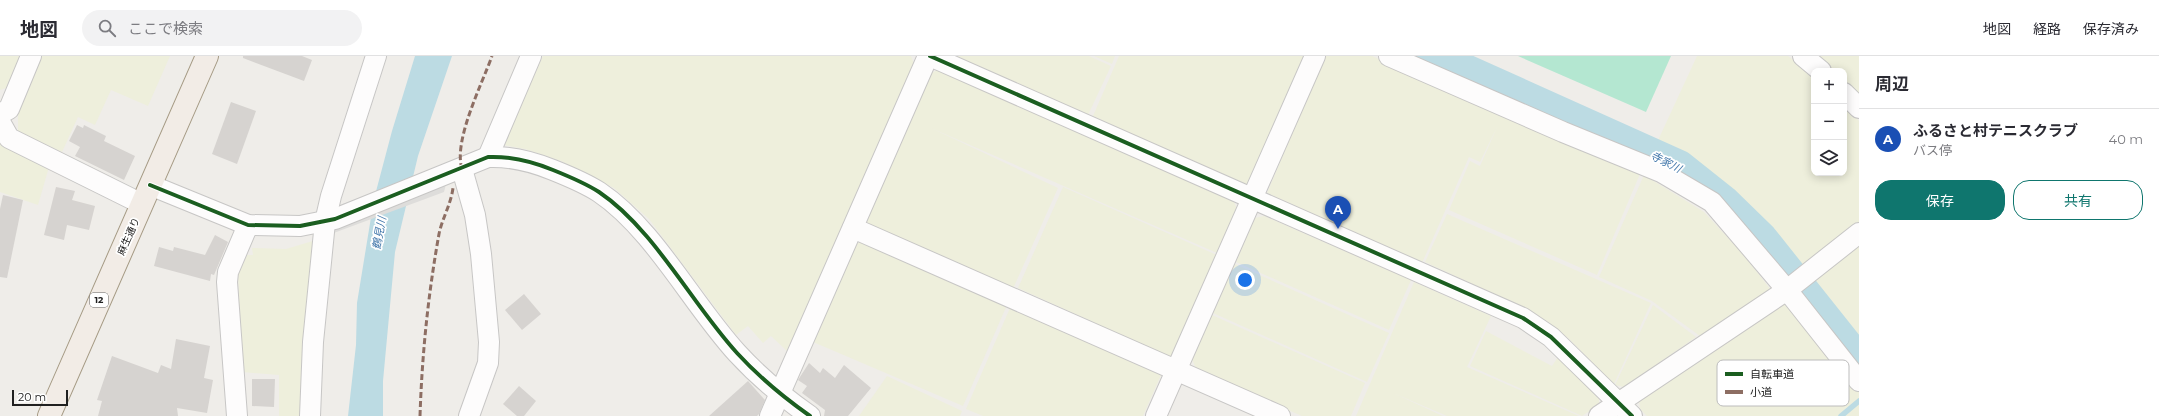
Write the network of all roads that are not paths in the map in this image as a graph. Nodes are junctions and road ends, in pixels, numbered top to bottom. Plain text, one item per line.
1 (31, 56) edge
2 (207, 56) edge
3 (376, 56) edge
4 (531, 56) edge
5 (929, 56) edge
6 (1315, 56) edge
7 (1389, 56) edge
8 (1803, 56) edge
9 (1818, 68) edge
10 (1847, 96) edge
11 (1859, 108) edge
12 (0, 114) edge
13 (0, 122) edge
14 (488, 157) junction
15 (455, 172) junction
16 (146, 195) junction
17 (1253, 199) junction
18 (330, 221) junction
19 (248, 225) junction
20 (853, 228) junction
21 (1859, 233) edge
22 (1787, 290) junction
23 (1842, 360) edge
24 (1849, 368) edge
25 (1176, 370) junction
26 (1859, 381) edge
27 (779, 394) junction
28 (1625, 409) edge
29 (49, 416) edge
30 (237, 416) edge
31 (310, 416) edge
32 (469, 416) edge
33 (770, 416) edge
34 (810, 416) edge
35 (1156, 416) edge
36 (1280, 416) edge
37 (1599, 416) edge

1 - 12 street
2 - 16 main road, 麻生通り / 12
3 - 18 street
4 - 14 street
5 - 17 street
5 - 20 street
6 - 17 street
7 - 22 street
8 - 9 street
10 - 11 street
13 - 16 street
14 - 15 street
14 - 27 street
15 - 18 street
15 - 32 street
16 - 19 street
16 - 29 main road, 麻生通り / 12
17 - 25 street
17 - 28 street
18 - 19 street
18 - 31 street
19 - 30 street
20 - 25 street
20 - 27 street
21 - 22 street
22 - 23 street
22 - 28 street
24 - 26 street
25 - 35 street
25 - 36 street
27 - 33 street
27 - 34 street
28 - 37 street

